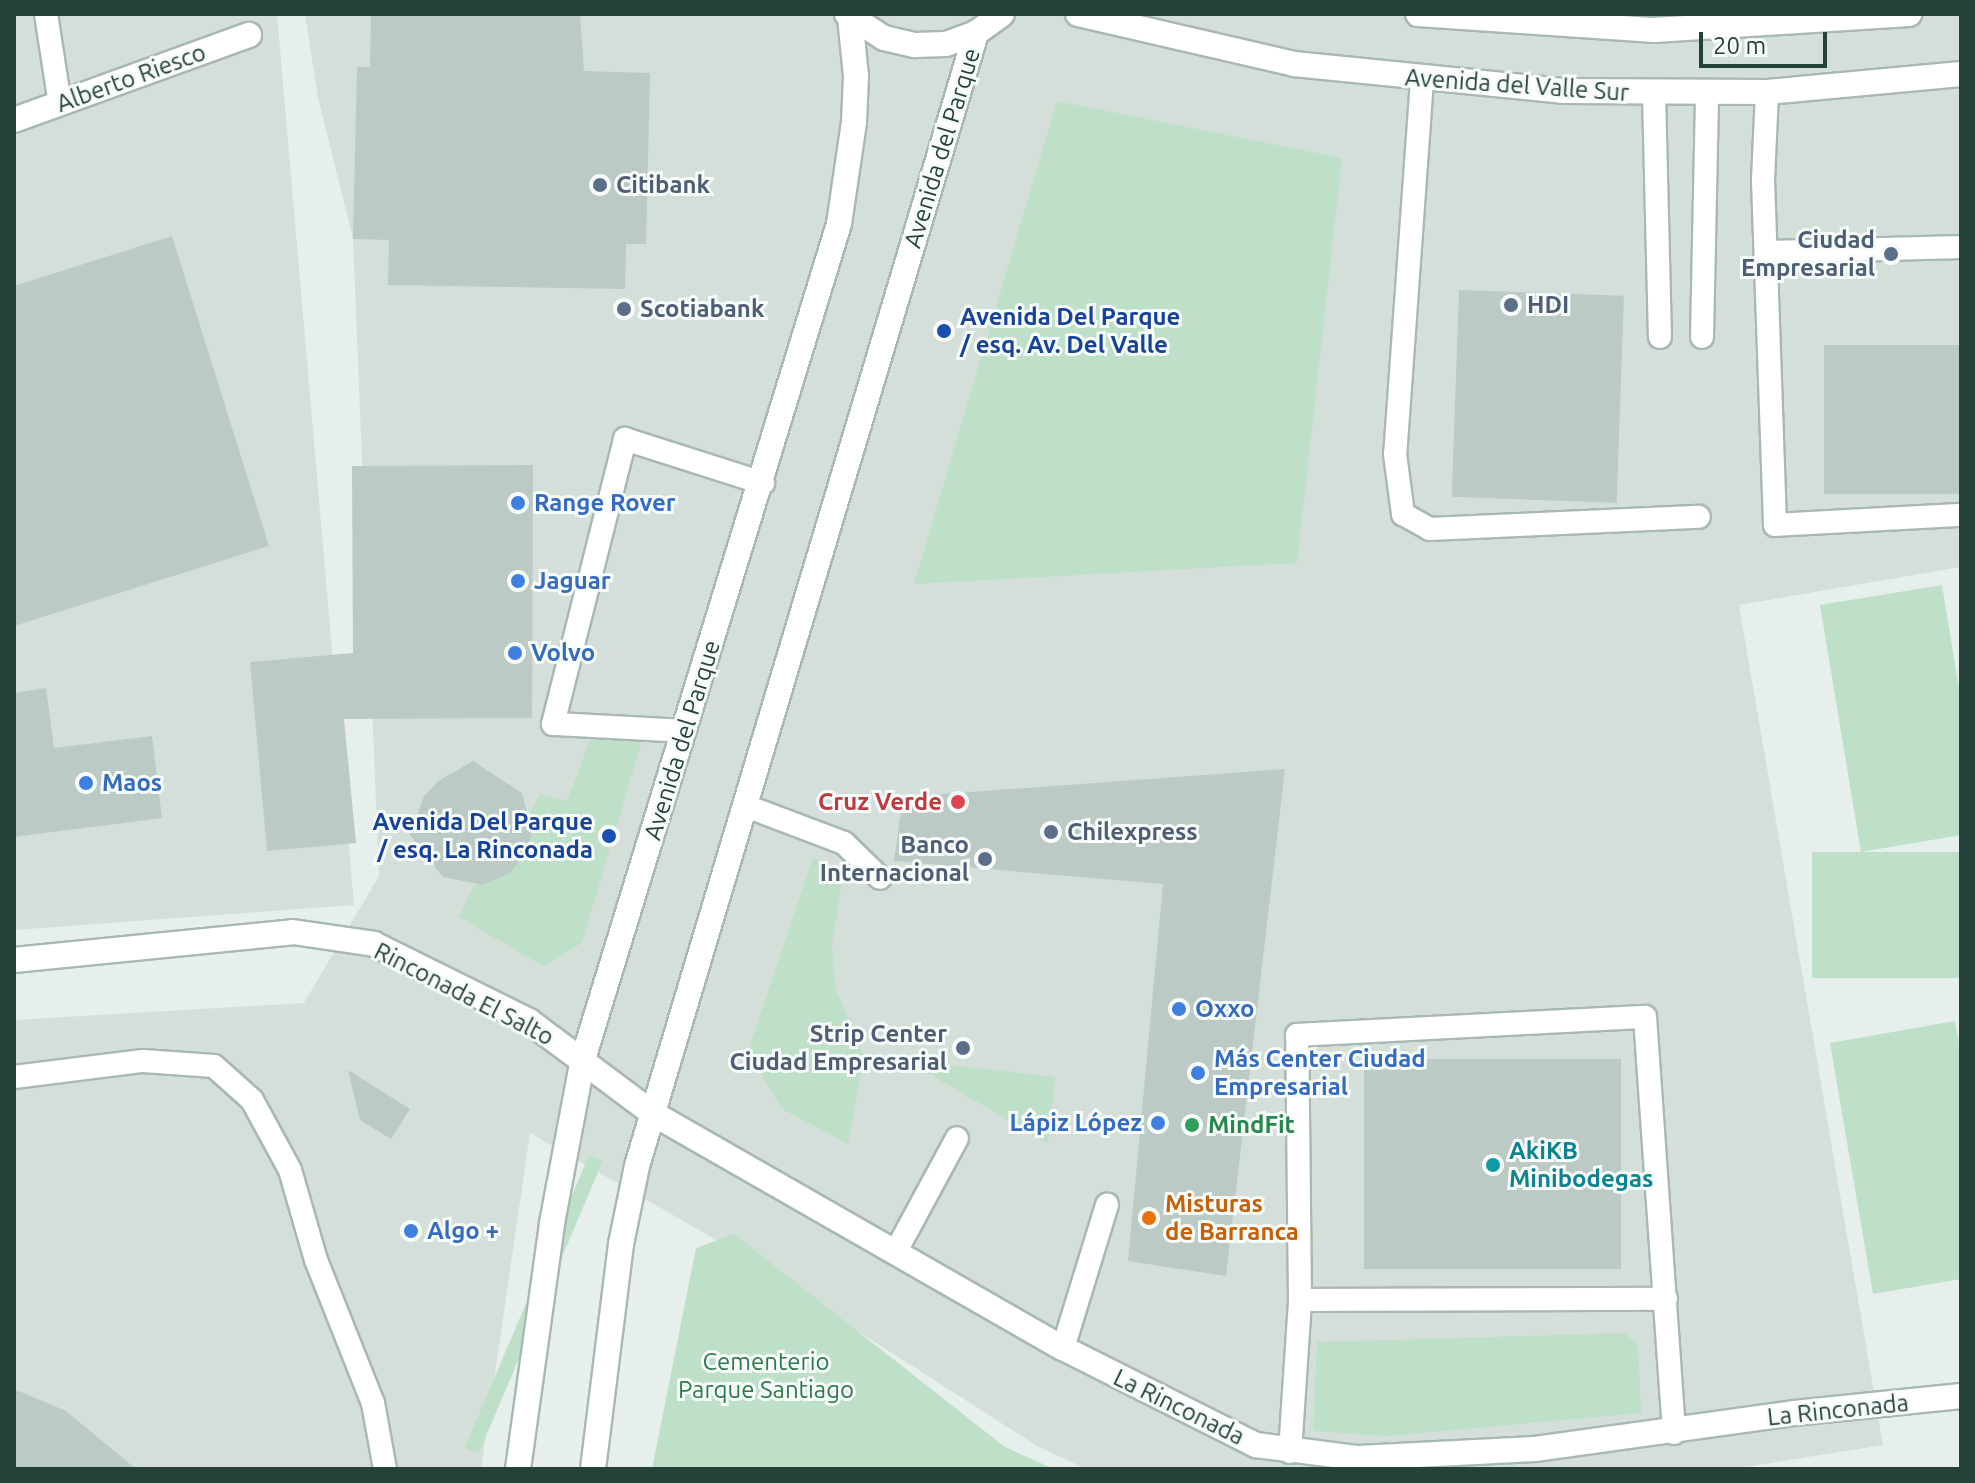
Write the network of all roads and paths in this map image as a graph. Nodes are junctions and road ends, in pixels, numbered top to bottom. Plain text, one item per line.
1 (46, 14) edge
2 (1002, 14) edge
3 (1078, 14) edge
4 (1910, 14) edge
5 (849, 15) edge
6 (1432, 15) edge
7 (1820, 18) edge
8 (976, 33) junction
9 (249, 35) dead end
10 (1961, 74) edge
11 (1422, 80) junction
12 (1767, 92) junction
13 (1654, 94) junction
14 (1707, 95) junction
15 (60, 104) junction
16 (14, 120) edge
17 (1961, 247) edge
18 (1769, 252) junction
19 (1660, 337) dead end
20 (1702, 337) dead end
21 (763, 483) junction
22 (1961, 515) edge
23 (1699, 517) dead end
24 (684, 731) junction
25 (746, 806) junction
26 (880, 878) dead end
27 (14, 960) edge
28 (583, 1059) junction
29 (14, 1077) edge
30 (652, 1113) junction
31 (957, 1138) dead end
32 (1107, 1205) dead end
33 (896, 1251) junction
34 (1666, 1299) junction
35 (1300, 1300) junction
36 (1063, 1348) junction
37 (1961, 1396) edge
38 (1674, 1433) junction
39 (1290, 1452) junction
40 (385, 1469) edge
41 (518, 1469) edge
42 (593, 1469) edge

1 - 15 lane
2 - 8 street
3 - 11 street, Avenida del Valle Sur
4 - 7 street
5 - 8 street
5 - 21 street, Avenida del Parque
6 - 7 street
8 - 25 street, Avenida del Parque
9 - 15 street, Alberto Riesco
10 - 12 street, Avenida del Valle Sur
11 - 13 street, Avenida del Valle Sur
11 - 23 lane
12 - 14 street, Avenida del Valle Sur
12 - 18 lane
13 - 14 street, Avenida del Valle Sur
13 - 19 lane
14 - 20 lane
15 - 16 street, Alberto Riesco
17 - 18 lane
18 - 22 lane
21 - 24 street, Avenida del Parque
21 - 24 lane
24 - 28 street, Avenida del Parque
25 - 26 lane
25 - 30 street, Avenida del Parque
27 - 28 street, Rinconada El Salto
28 - 30 street, Rinconada El Salto
28 - 41 street, Avenida del Parque
29 - 40 lane
30 - 33 street, La Rinconada
30 - 42 street, Avenida del Parque
31 - 33 lane
32 - 36 lane
33 - 36 street, La Rinconada
34 - 35 lane
34 - 35 lane
34 - 38 lane
35 - 39 lane
36 - 39 street, La Rinconada
37 - 38 street, La Rinconada
38 - 39 street, La Rinconada

